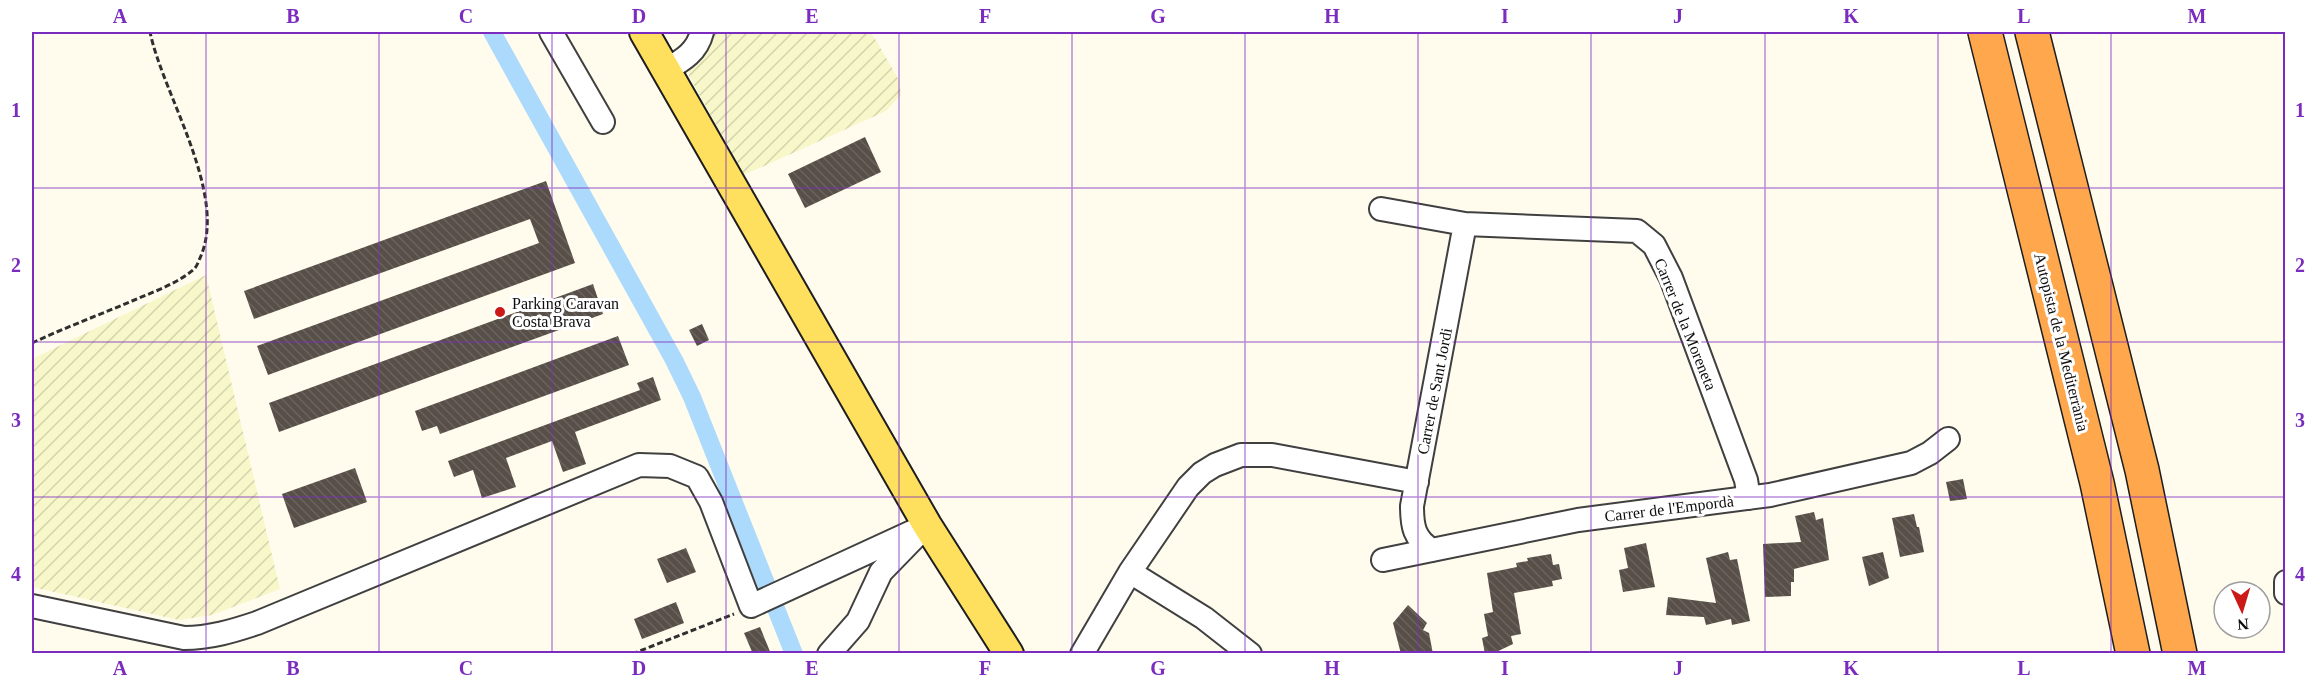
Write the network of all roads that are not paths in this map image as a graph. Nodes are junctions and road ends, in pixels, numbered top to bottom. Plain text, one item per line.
1 (550, 32) edge
2 (644, 32) edge
3 (702, 32) edge
4 (1985, 32) edge
5 (2032, 32) edge
6 (666, 70) junction
7 (603, 122) dead end
8 (1382, 209) dead end
9 (1465, 224) junction
10 (1947, 439) dead end
11 (1417, 482) junction
12 (1749, 498) junction
13 (927, 525) junction
14 (1432, 550) junction
15 (1383, 560) dead end
16 (1130, 572) junction
17 (2286, 582) edge
18 (2286, 592) edge
19 (32, 606) edge
20 (829, 654) edge
21 (1009, 654) edge
22 (1082, 654) edge
23 (1250, 654) edge
24 (2133, 654) edge
25 (2180, 654) edge

1 - 7 street
2 - 6 main road
3 - 6 street
4 - 24 highway, Autopista de la Mediterrània
5 - 25 highway
6 - 13 main road
8 - 9 street, Carrer de la Moreneta
9 - 11 street, Carrer de Sant Jordi
9 - 12 street, Carrer de la Moreneta
10 - 12 street, Carrer de l'Empordà
11 - 14 street, Carrer de Sant Jordi
11 - 16 street
12 - 14 street, Carrer de l'Empordà
13 - 19 street
13 - 20 street
13 - 21 main road
14 - 15 street, Carrer de l'Empordà
16 - 22 street
16 - 23 street
17 - 18 street

